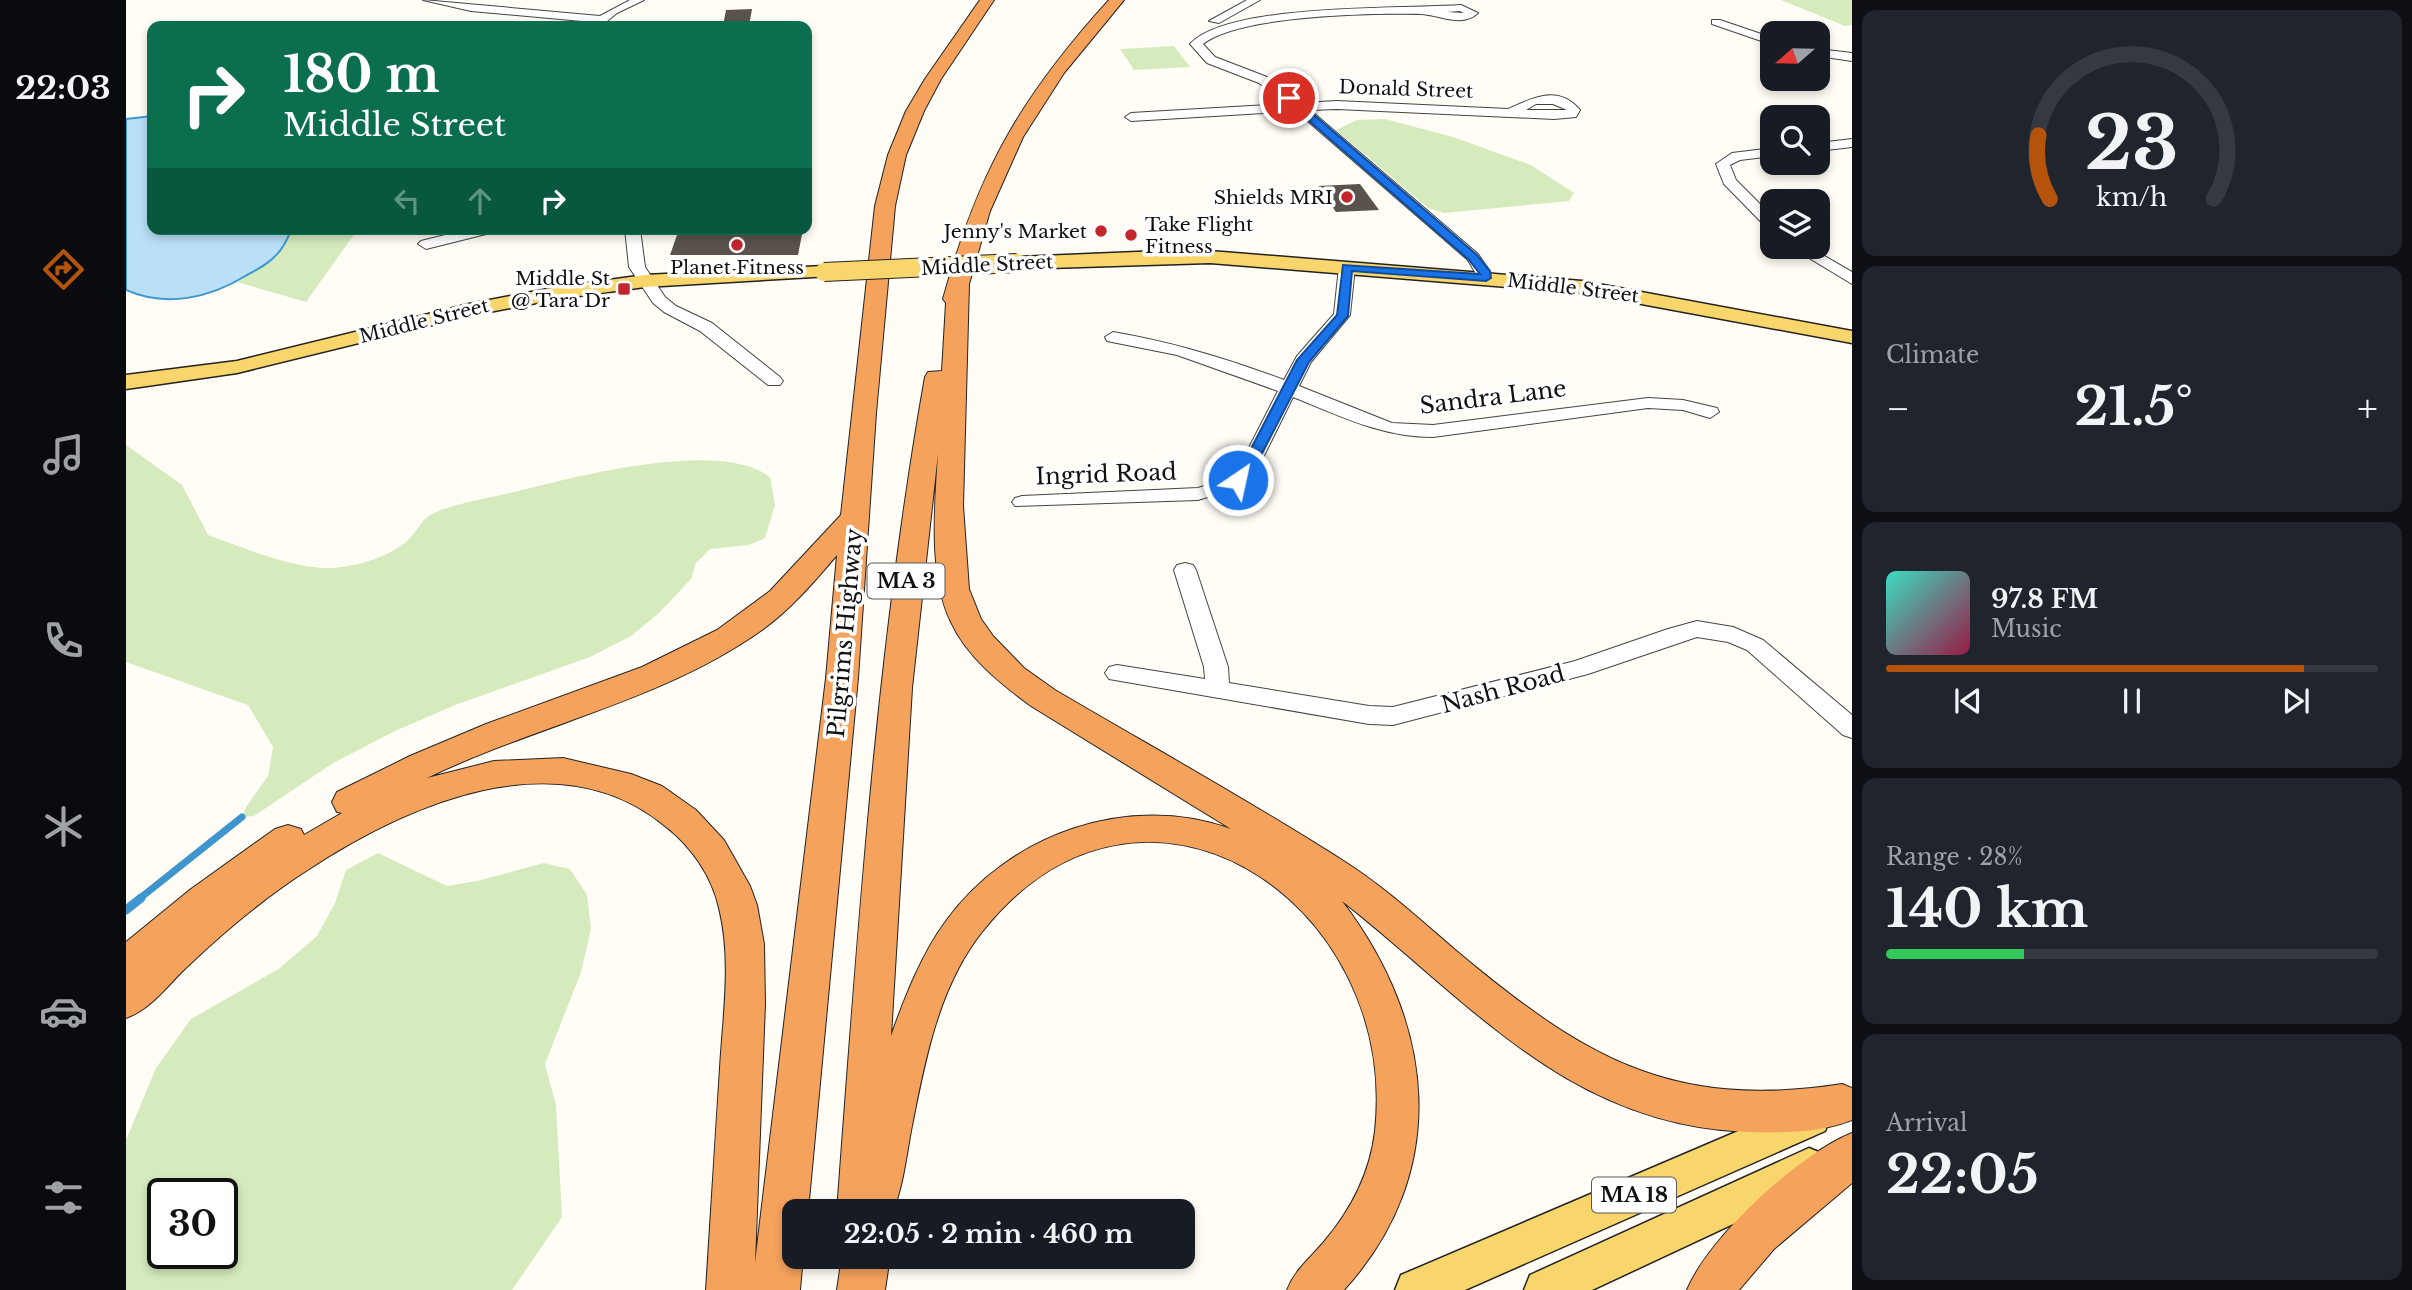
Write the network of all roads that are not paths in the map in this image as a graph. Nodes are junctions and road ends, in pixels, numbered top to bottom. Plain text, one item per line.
1 (428, 0) edge
2 (639, 0) edge
3 (987, 0) edge
4 (1117, 0) edge
5 (1255, 0) edge
6 (1424, 11) dead end
7 (588, 21) edge
8 (599, 21) edge
9 (1228, 22) junction
10 (1716, 22) dead end
11 (1760, 37) edge
12 (1830, 54) edge
13 (1852, 57) edge
14 (1298, 106) junction
15 (1512, 112) dead end
16 (1131, 117) dead end
17 (1852, 144) edge
18 (1830, 146) edge
19 (1760, 153) edge
20 (1760, 213) edge
21 (464, 235) edge
22 (628, 235) edge
23 (426, 244) dead end
24 (1819, 259) edge
25 (1347, 267) junction
26 (1486, 278) junction
27 (1852, 279) edge
28 (645, 281) junction
29 (958, 282) junction
30 (1113, 337) dead end
31 (1852, 337) edge
32 (774, 381) dead end
33 (126, 382) edge
34 (1289, 390) junction
35 (1710, 412) dead end
36 (1023, 502) dead end
37 (855, 516) junction
38 (1185, 570) dead end
39 (1117, 673) dead end
40 (1218, 690) junction
41 (1852, 729) edge
42 (126, 966) edge
43 (126, 1000) edge
44 (1847, 1102) edge
45 (1852, 1147) edge
46 (1852, 1155) edge
47 (861, 1199) edge
48 (876, 1199) edge
49 (856, 1269) edge
50 (864, 1269) edge
51 (730, 1290) edge
52 (776, 1290) edge
53 (854, 1290) edge
54 (861, 1290) edge
55 (1311, 1290) edge
56 (1416, 1290) edge
57 (1545, 1290) edge
58 (1711, 1290) edge

1 - 7 street
2 - 8 street
3 - 37 highway, Pilgrims Highway / MA 3
4 - 29 highway, MA 3
5 - 9 street
6 - 9 street
9 - 14 street
10 - 11 street
12 - 13 street
14 - 15 street, Donald Street
14 - 16 street, Donald Street
14 - 26 street
17 - 18 street
19 - 20 street
21 - 23 street
22 - 28 street
24 - 27 street
25 - 26 main road, Middle Street
25 - 28 main road, Middle Street, bridge
25 - 34 street, Ingrid Road
26 - 31 main road, Middle Street
28 - 32 street
28 - 33 main road, Middle Street
29 - 44 highway
29 - 47 highway, MA 3
30 - 34 street, Sandra Lane
34 - 35 street, Sandra Lane
34 - 36 street, Ingrid Road
37 - 42 highway
37 - 52 highway, Pilgrims Highway / MA 3
38 - 40 street
39 - 40 street, Nash Road
40 - 41 street, Nash Road
43 - 51 highway
44 - 56 main road, MA 18
45 - 57 main road, MA 18
46 - 58 highway
48 - 55 highway
49 - 53 highway
50 - 54 highway

